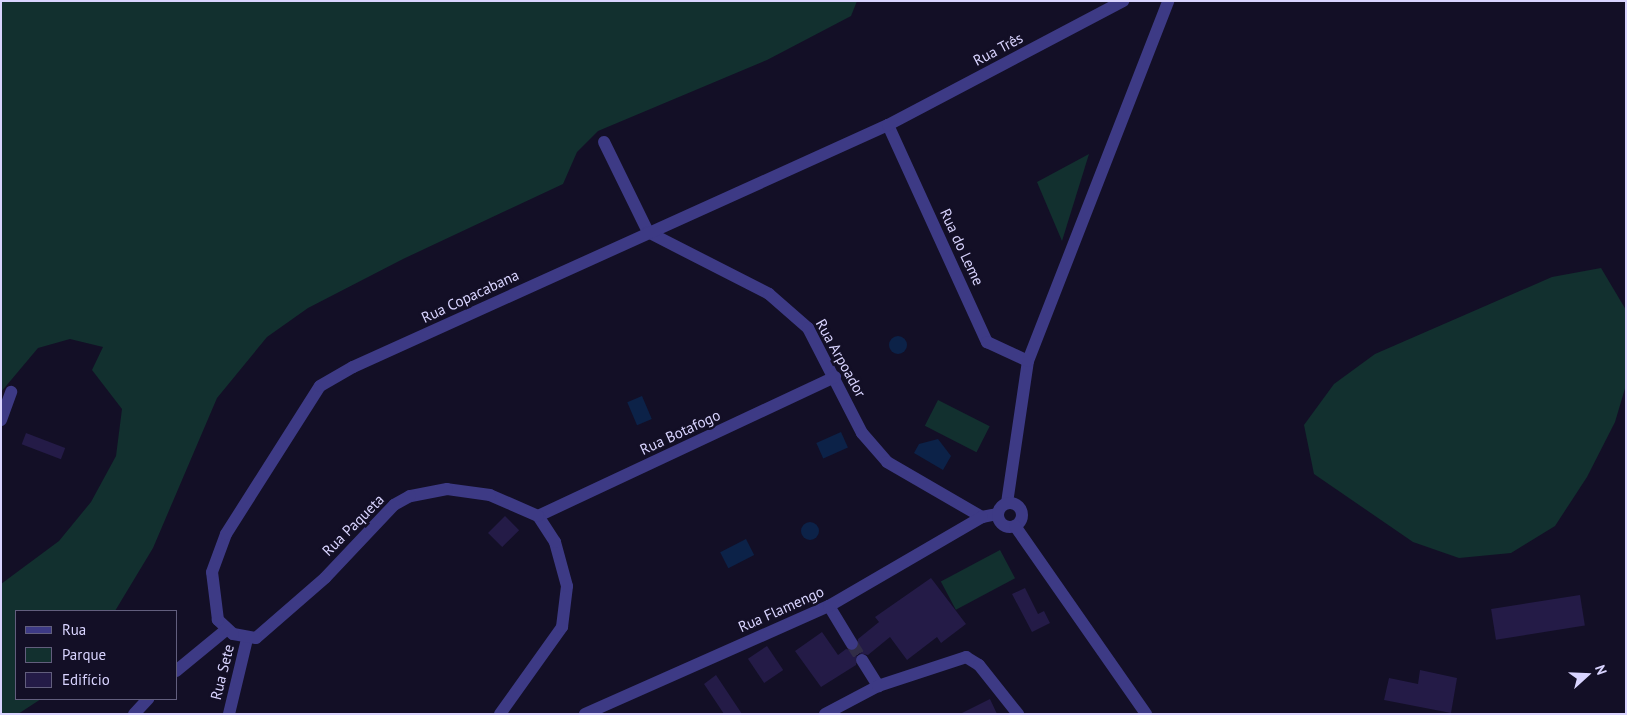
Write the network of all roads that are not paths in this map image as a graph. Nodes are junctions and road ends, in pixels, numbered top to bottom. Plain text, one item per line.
1 (1123, 1) edge
2 (1168, 1) edge
3 (888, 125) junction
4 (604, 142) dead end
5 (648, 232) junction
6 (1028, 360) junction
7 (835, 377) junction
8 (11, 392) dead end
9 (1, 420) edge
10 (1007, 503) junction
11 (998, 514) junction
12 (538, 516) junction
13 (982, 516) junction
14 (1015, 526) junction
15 (829, 606) junction
16 (226, 630) junction
17 (247, 639) junction
18 (852, 644) tunnel mouth
19 (862, 660) tunnel mouth
20 (178, 669) edge
21 (878, 686) junction
22 (147, 700) edge
23 (134, 714) edge
24 (229, 714) edge
25 (500, 714) edge
26 (585, 714) edge
27 (826, 714) edge
28 (1018, 714) edge
29 (1146, 714) edge

1 - 3 street, Rua Três
2 - 6 street
3 - 5 street, Rua Copacabana
3 - 6 street, Rua do Leme
4 - 5 street
5 - 7 street, Rua Arpoador
5 - 16 street, Rua Copacabana
6 - 10 street
7 - 12 street, Rua Botafogo
7 - 13 street, Rua Arpoador
8 - 9 street
10 - 11 street
10 - 14 street
11 - 13 street
11 - 14 street
12 - 17 street, Rua Paqueta
12 - 25 street
13 - 15 street, Rua Flamengo
14 - 29 street
15 - 18 street
15 - 26 street, Rua Flamengo
16 - 17 street
16 - 20 street
17 - 24 street, Rua Sete
19 - 21 street
21 - 27 street
21 - 28 street
22 - 23 street

